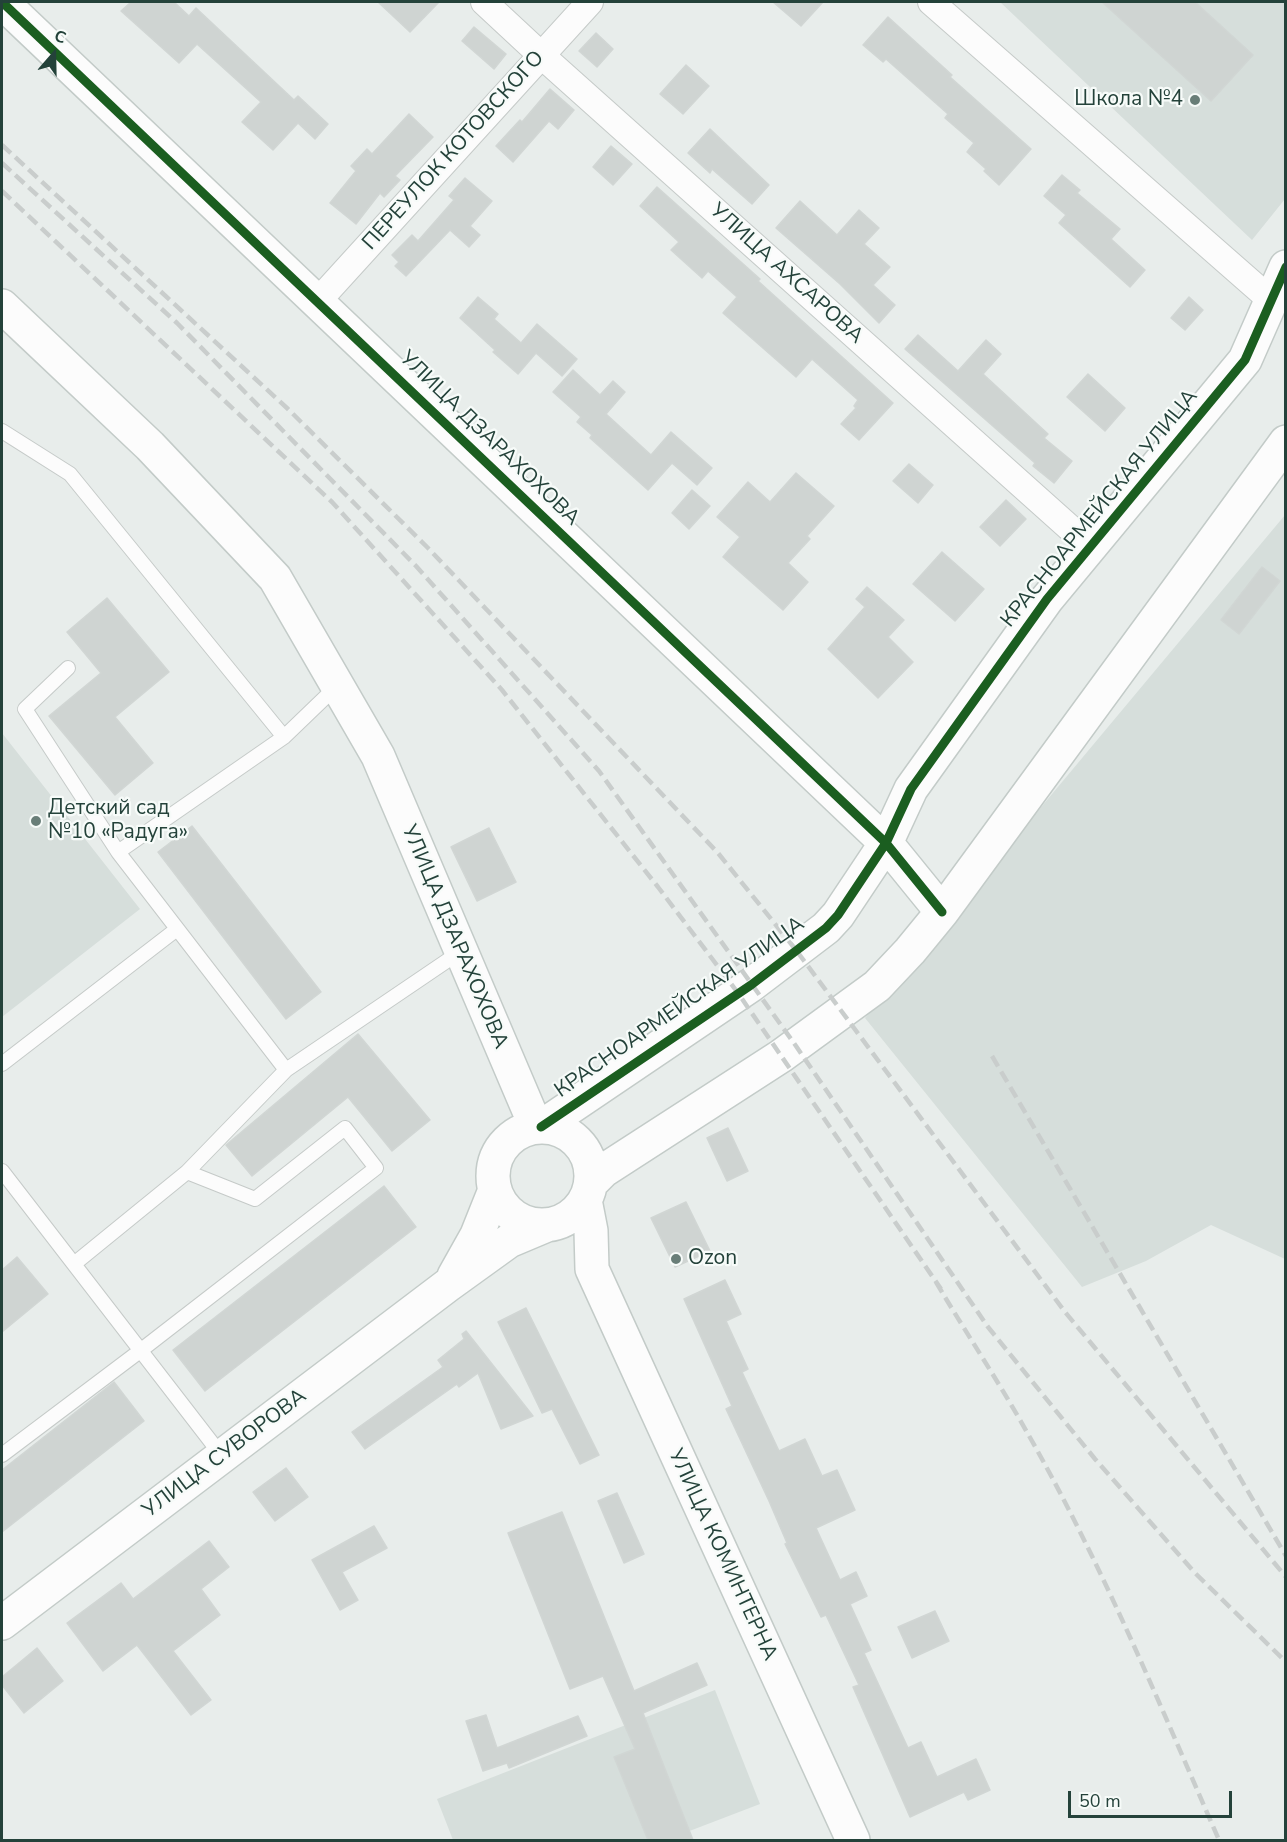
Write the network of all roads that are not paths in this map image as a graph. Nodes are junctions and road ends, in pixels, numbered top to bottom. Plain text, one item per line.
1 (2, 2) edge
2 (484, 2) edge
3 (590, 2) edge
4 (931, 2) edge
5 (541, 56) junction
6 (1286, 267) edge
7 (318, 300) junction
8 (1279, 305) edge
9 (2, 306) edge
10 (2, 432) edge
11 (1286, 442) edge
12 (1090, 546) junction
13 (68, 668) dead end
14 (337, 686) junction
15 (284, 737) junction
16 (886, 843) junction
17 (118, 852) junction
18 (942, 912) junction
19 (177, 929) junction
20 (460, 952) junction
21 (2, 1064) edge
22 (509, 1066) junction
23 (286, 1070) junction
24 (538, 1127) junction
25 (507, 1142) junction
26 (2, 1171) edge
27 (186, 1172) junction
28 (495, 1190) junction
29 (588, 1192) junction
30 (549, 1225) junction
31 (74, 1264) junction
32 (592, 1269) junction
33 (448, 1285) junction
34 (140, 1351) junction
35 (2, 1455) edge
36 (222, 1456) junction
37 (2, 1623) edge
38 (853, 1840) edge

1 - 7 street, УЛИЦА ДЗАРАХОХОВА
2 - 5 street, УЛИЦА АХСАРОВА
3 - 5 street, ПЕРЕУЛОК КОТОВСКОГО
4 - 8 street
5 - 7 street, ПЕРЕУЛОК КОТОВСКОГО
5 - 12 street, УЛИЦА АХСАРОВА
6 - 8 street, КРАСНОАРМЕЙСКАЯ УЛИЦА
7 - 16 street, УЛИЦА ДЗАРАХОХОВА
8 - 12 street, КРАСНОАРМЕЙСКАЯ УЛИЦА
9 - 14 street, УЛИЦА ДЗАРАХОХОВА
10 - 15 lane
11 - 18 street
12 - 16 street, КРАСНОАРМЕЙСКАЯ УЛИЦА
13 - 17 lane
14 - 15 lane
14 - 20 street, УЛИЦА ДЗАРАХОХОВА
15 - 17 lane
16 - 18 street, УЛИЦА ДЗАРАХОХОВА
16 - 24 street, КРАСНОАРМЕЙСКАЯ УЛИЦА
17 - 19 lane
18 - 29 street
19 - 21 lane
19 - 23 lane
20 - 22 street, УЛИЦА ДЗАРАХОХОВА
20 - 23 lane
22 - 24 street, УЛИЦА ДЗАРАХОХОВА
22 - 25 street, УЛИЦА ДЗАРАХОХОВА
23 - 27 lane
24 - 25 street, КРАСНОАРМЕЙСКАЯ УЛИЦА
24 - 29 street, КРАСНОАРМЕЙСКАЯ УЛИЦА
25 - 28 street
26 - 31 lane
27 - 31 lane
27 - 34 lane
28 - 30 street
28 - 33 street, УЛИЦА СУВОРОВА
29 - 30 street
29 - 32 street, УЛИЦА КОМИНТЕРНА
30 - 32 street, УЛИЦА КОМИНТЕРНА
30 - 33 street, УЛИЦА СУВОРОВА
31 - 34 lane
32 - 38 street, УЛИЦА КОМИНТЕРНА
33 - 36 street, УЛИЦА СУВОРОВА
34 - 35 lane
34 - 36 lane
36 - 37 street, УЛИЦА СУВОРОВА

